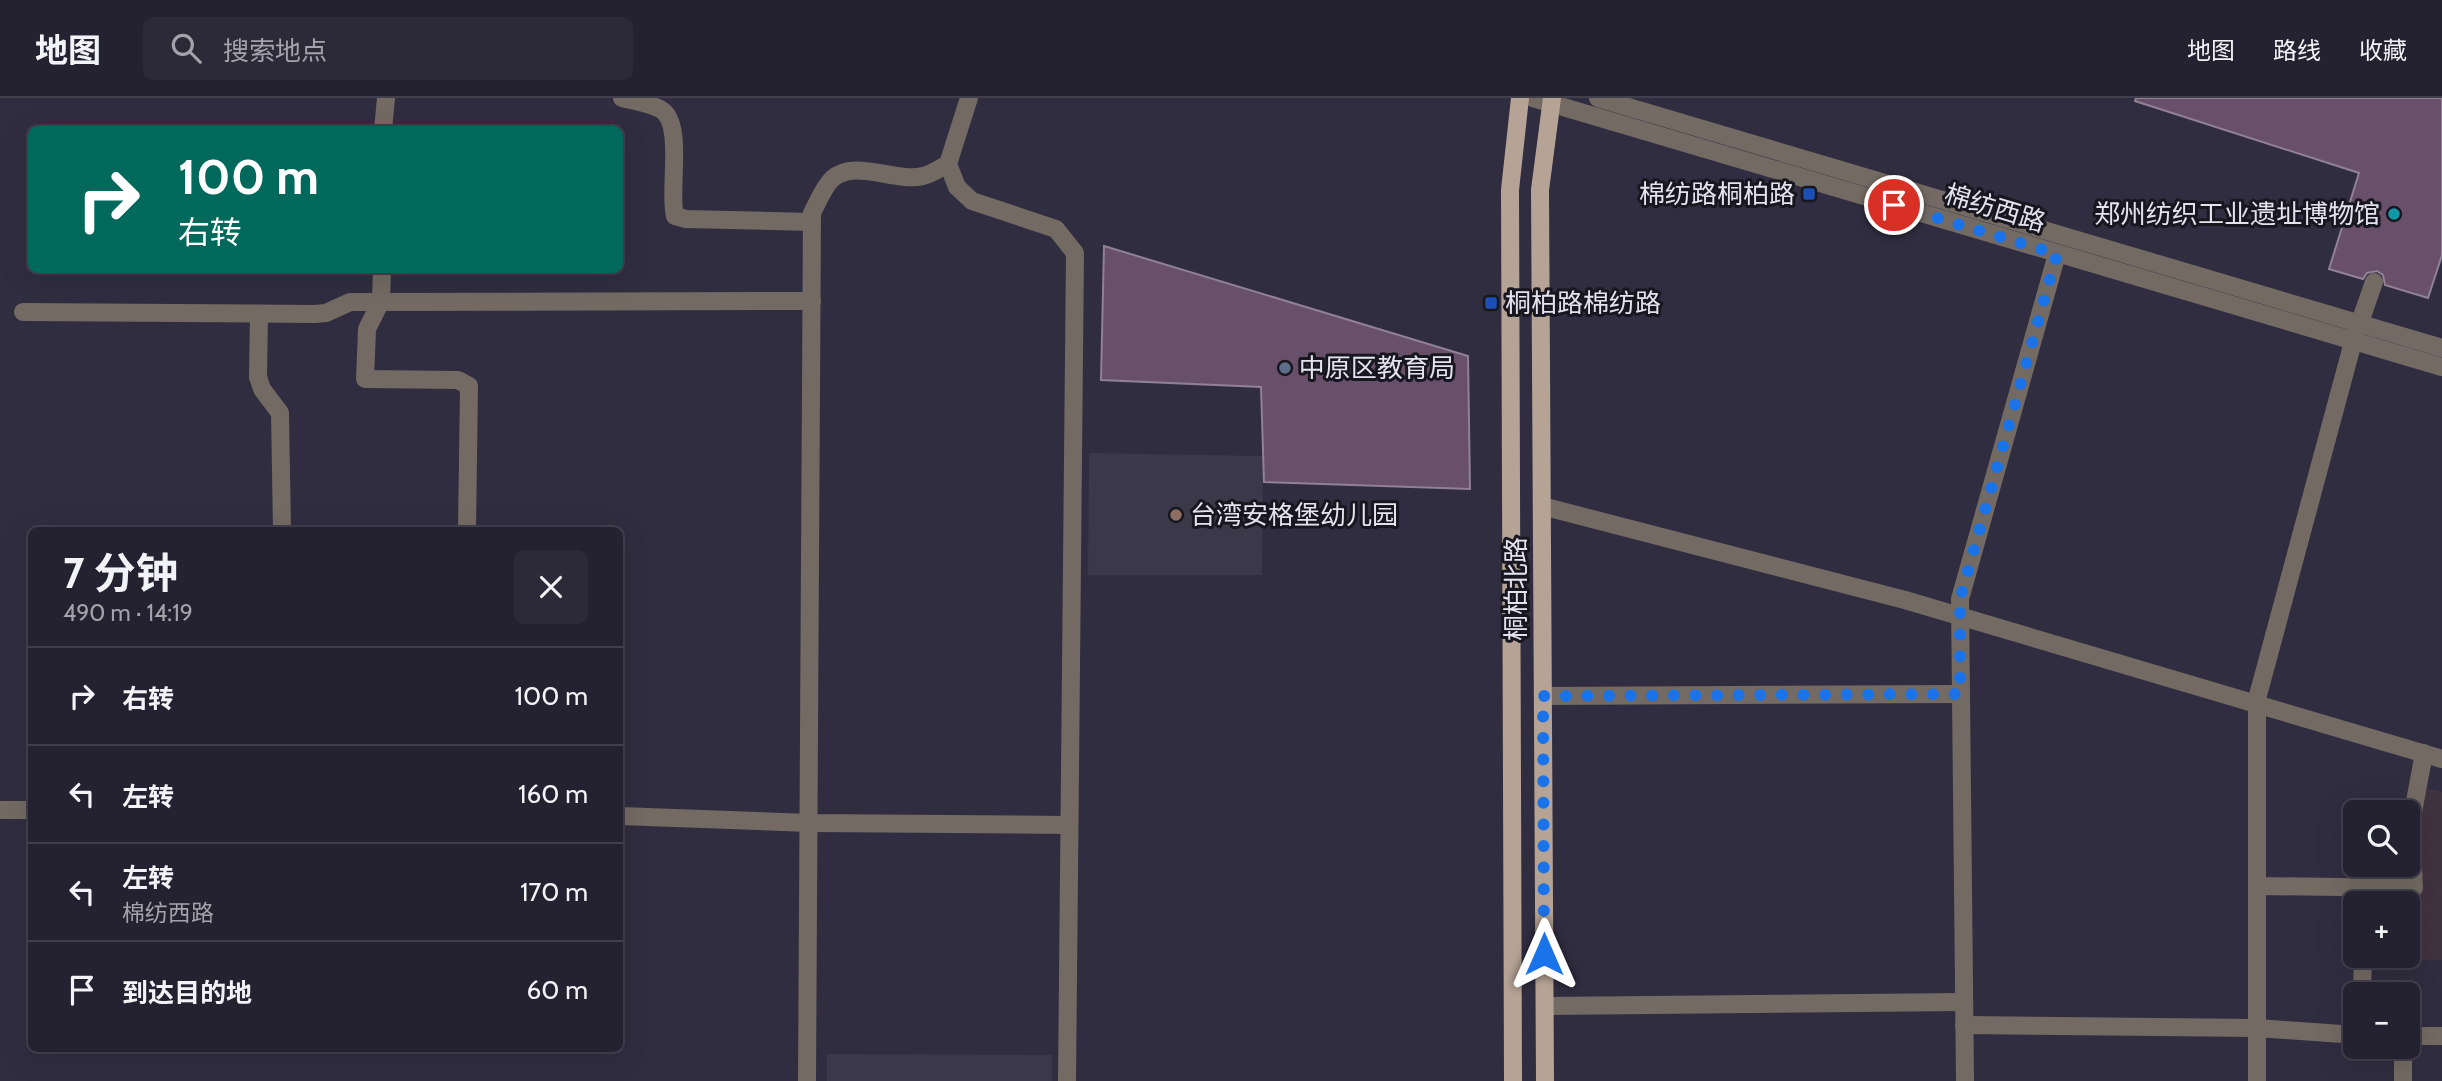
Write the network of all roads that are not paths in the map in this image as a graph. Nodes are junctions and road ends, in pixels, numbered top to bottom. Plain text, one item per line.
1 (386, 98) edge
2 (622, 98) edge
3 (969, 98) edge
4 (1520, 98) edge
5 (1533, 98) edge
6 (1598, 98) edge
7 (1551, 101) edge
8 (383, 126) edge
9 (948, 164) junction
10 (812, 222) junction
11 (2057, 254) junction
12 (382, 273) edge
13 (2374, 282) dead end
14 (382, 301) junction
15 (812, 301) junction
16 (23, 312) dead end
17 (259, 314) junction
18 (2358, 324) junction
19 (2353, 342) junction
20 (2442, 348) edge
21 (2442, 367) edge
22 (1542, 506) junction
23 (282, 527) edge
24 (467, 527) edge
25 (1959, 616) junction
26 (1960, 694) junction
27 (1543, 696) junction
28 (2257, 705) junction
29 (2424, 753) junction
30 (2442, 759) edge
31 (0, 810) edge
32 (28, 810) edge
33 (623, 816) edge
34 (809, 823) junction
35 (1069, 825) junction
36 (2257, 886) junction
37 (2393, 891) edge
38 (2343, 893) edge
39 (1964, 1002) junction
40 (1545, 1006) junction
41 (1964, 1025) junction
42 (2257, 1028) junction
43 (2343, 1034) edge
44 (2420, 1036) edge
45 (2442, 1036) edge
46 (2403, 1059) edge
47 (807, 1081) edge
48 (1067, 1081) edge
49 (1514, 1081) edge
50 (1545, 1081) edge
51 (1965, 1081) edge
52 (2257, 1081) edge
53 (2403, 1081) edge

1 - 8 street
2 - 10 street
3 - 9 street
4 - 49 main road, 桐柏北路
5 - 7 street, 棉纺西路
6 - 18 street, 棉纺西路
7 - 11 street, 棉纺西路
7 - 22 main road, 桐柏北路
9 - 10 street
9 - 35 street
10 - 15 street
11 - 19 street, 棉纺西路
11 - 25 street
12 - 14 street
13 - 18 street
14 - 15 street
14 - 17 street
14 - 24 street
15 - 34 street
16 - 17 street
17 - 23 street
18 - 19 street
18 - 20 street, 棉纺西路
19 - 21 street, 棉纺西路
19 - 28 street
22 - 25 street
22 - 27 main road, 桐柏北路
25 - 26 street
25 - 28 street
26 - 27 street
26 - 39 street
27 - 40 main road, 桐柏北路
28 - 29 street
28 - 36 street
29 - 30 street
29 - 37 street
31 - 32 street
33 - 34 street
34 - 35 street
34 - 47 street
35 - 48 street
36 - 38 street
36 - 42 street
39 - 40 street
39 - 41 street
40 - 50 main road, 桐柏北路
41 - 42 street
41 - 51 street
42 - 43 street
42 - 52 street
44 - 45 street
46 - 53 street

